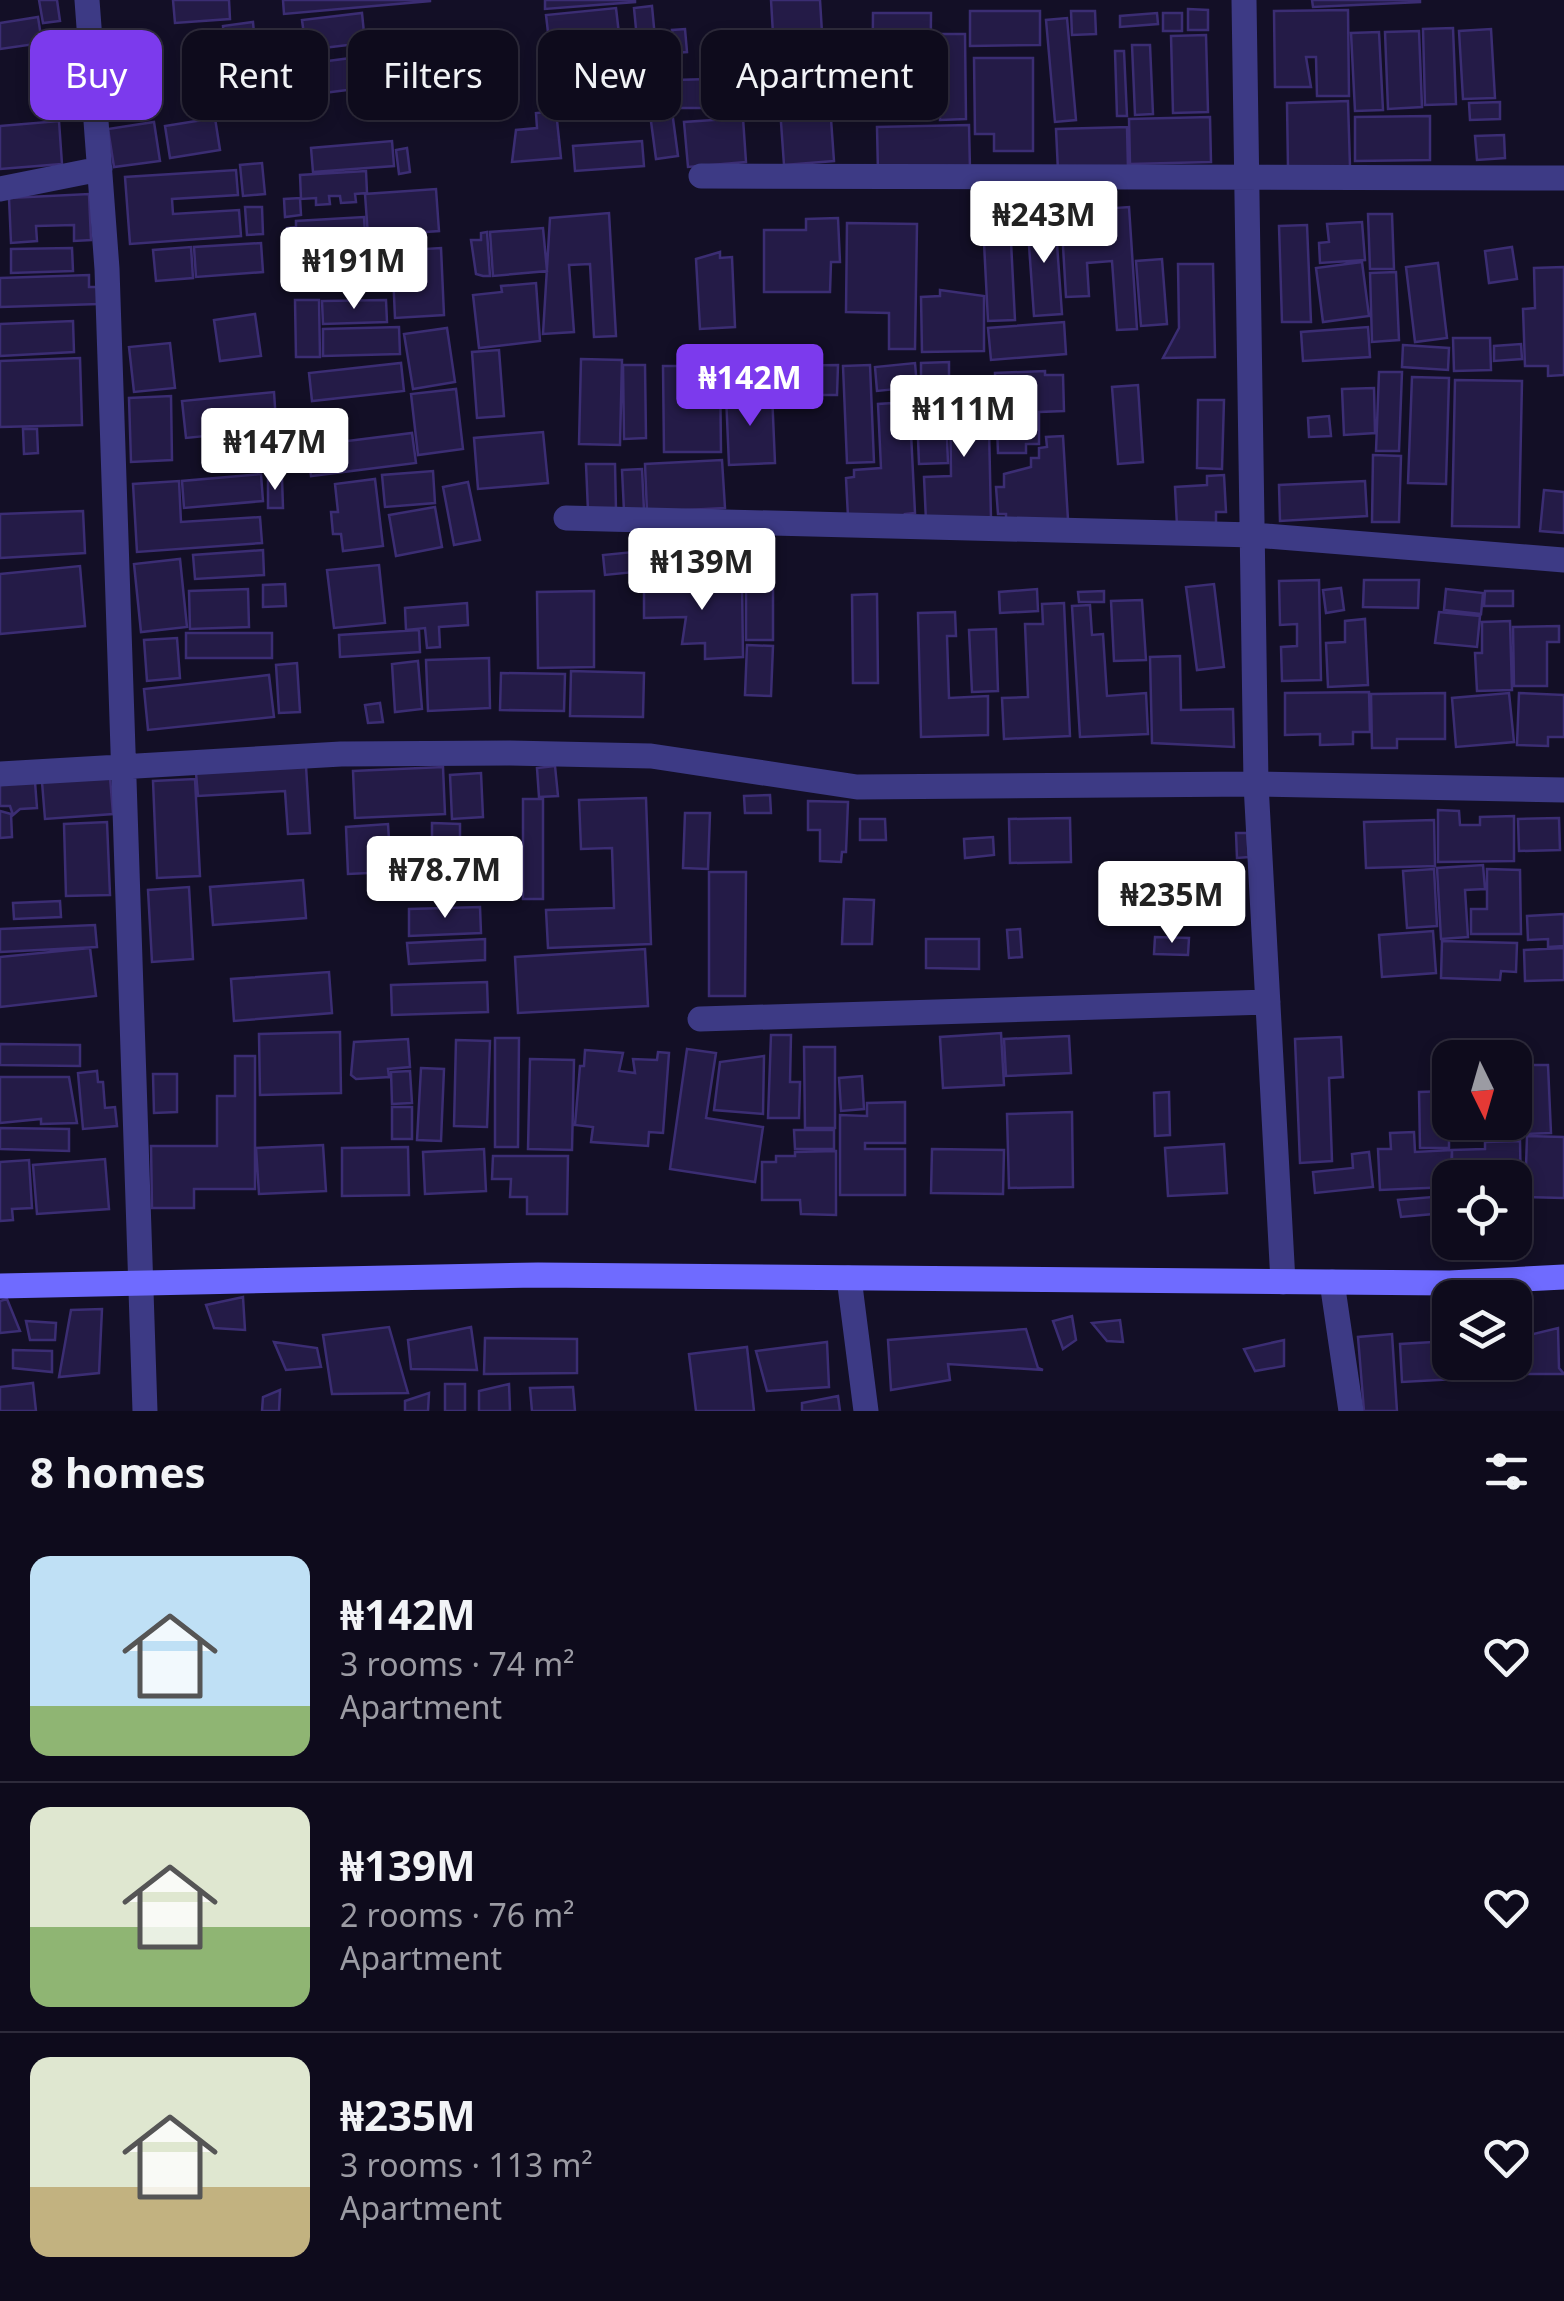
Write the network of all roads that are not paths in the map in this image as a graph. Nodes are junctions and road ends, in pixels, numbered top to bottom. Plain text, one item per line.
1 (88, 0) edge
2 (1244, 0) edge
3 (100, 169) junction
4 (1246, 174) junction
5 (700, 176) dead end
6 (1564, 178) edge
7 (0, 188) edge
8 (566, 518) dead end
9 (1254, 535) junction
10 (1564, 560) edge
11 (122, 766) junction
12 (0, 774) edge
13 (1256, 784) junction
14 (1564, 790) edge
15 (1268, 1002) junction
16 (700, 1018) dead end
17 (1564, 1277) edge
18 (849, 1278) junction
19 (1283, 1282) junction
20 (1332, 1282) junction
21 (142, 1285) junction
22 (0, 1286) edge
23 (145, 1411) edge
24 (866, 1411) edge
25 (1351, 1411) edge

1 - 3 street
2 - 4 street
3 - 7 street
3 - 11 street
4 - 5 street
4 - 6 street
4 - 9 street
8 - 9 street
9 - 10 street
9 - 13 street
11 - 12 street
11 - 13 street
11 - 21 street
13 - 14 street
13 - 15 street
15 - 16 street
15 - 19 street
17 - 20 street
18 - 19 street
18 - 21 street
18 - 24 street
19 - 20 street
20 - 25 street
21 - 22 street
21 - 23 street

